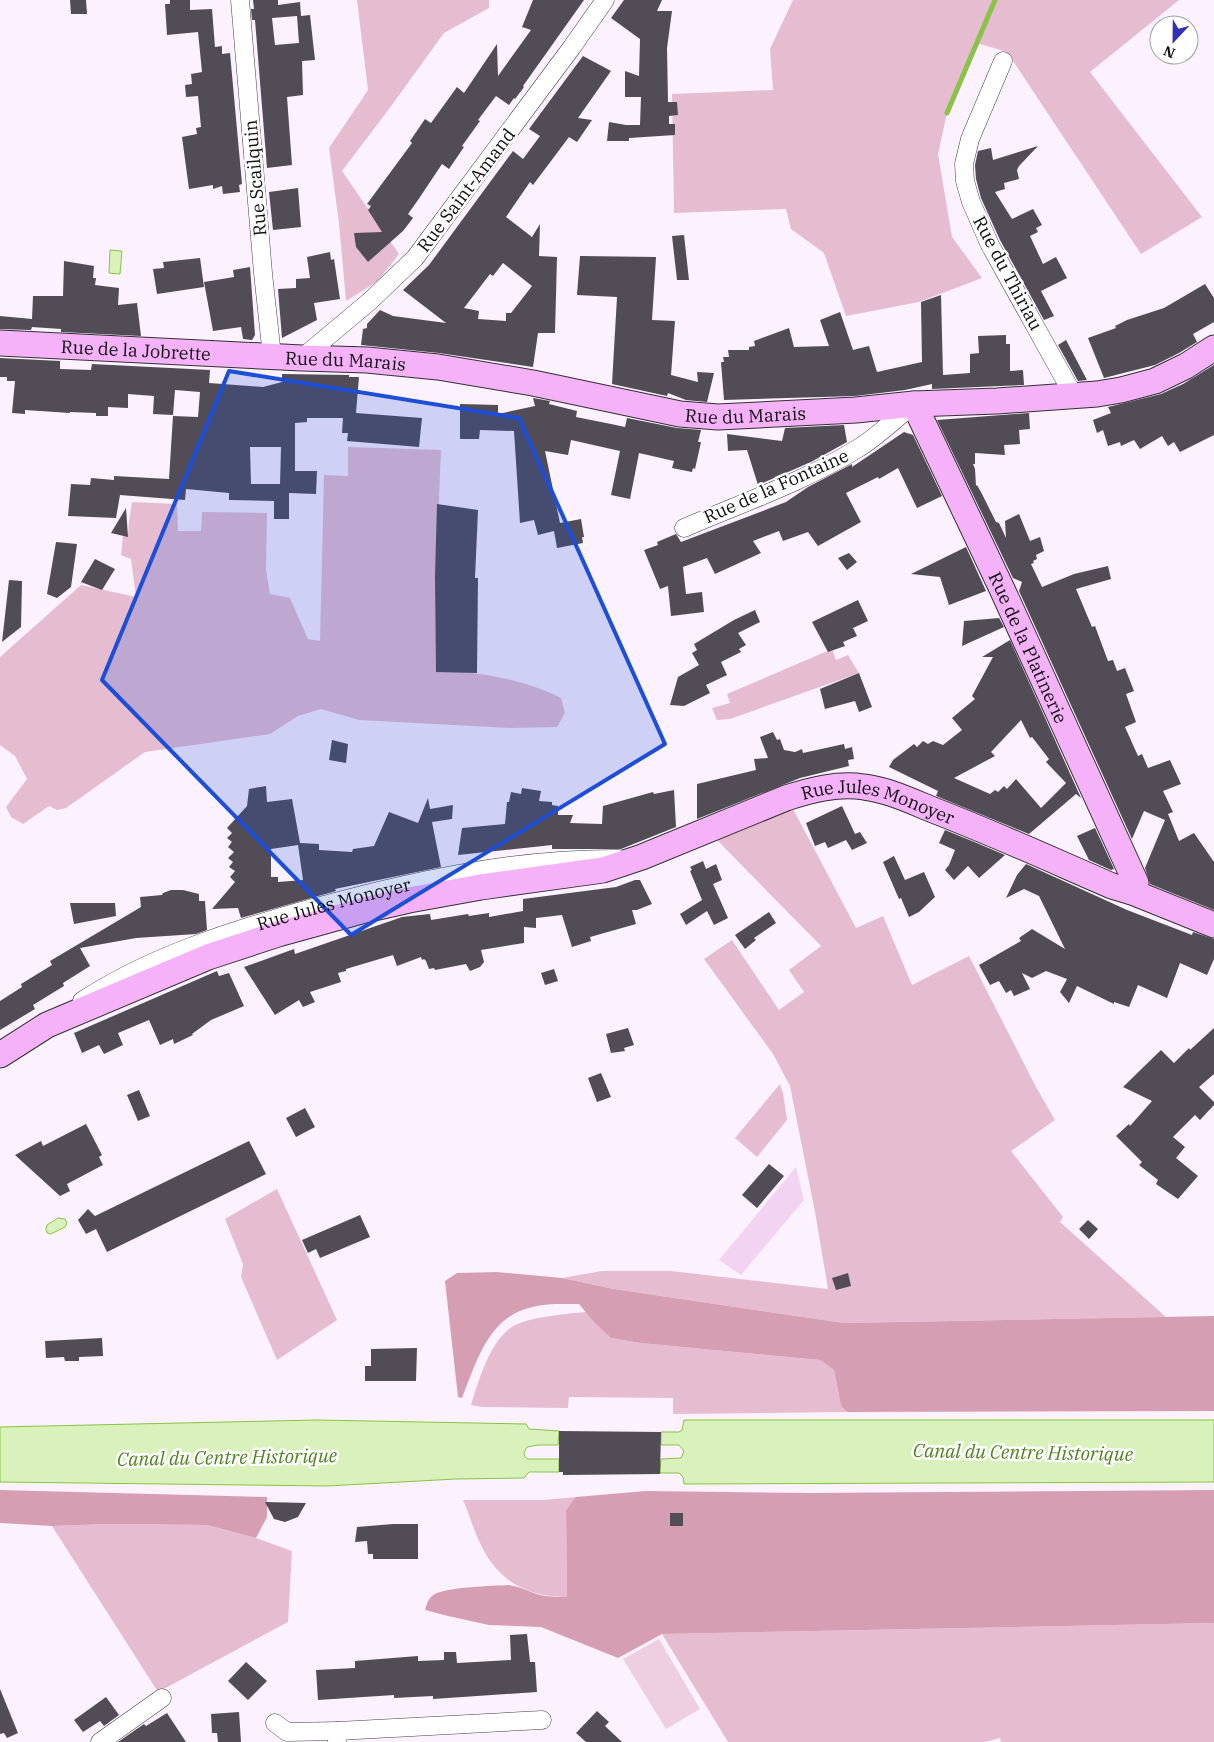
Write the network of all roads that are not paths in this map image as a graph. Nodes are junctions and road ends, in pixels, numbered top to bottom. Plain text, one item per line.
1 (240, 0) edge
2 (605, 0) edge
3 (1004, 61) dead end
4 (0, 343) edge
5 (1214, 348) edge
6 (272, 356) junction
7 (302, 358) junction
8 (1074, 396) junction
9 (914, 404) junction
10 (684, 528) dead end
11 (1122, 889) junction
12 (1214, 925) edge
13 (0, 1055) edge
14 (162, 1698) dead end
15 (542, 1720) dead end
16 (276, 1723) dead end
17 (337, 1737) edge
18 (100, 1742) edge

1 - 6 street, Rue Scailquin
2 - 7 street, Rue Saint-Amand
3 - 8 street, Rue du Thiriau
4 - 6 street, Rue de la Jobrette
5 - 8 street, Rue du Marais
6 - 7 street, Rue du Marais
7 - 9 street, Rue du Marais
8 - 9 street, Rue du Marais
9 - 10 street, Rue de la Fontaine
9 - 11 street, Rue de la Platinerie
11 - 12 street, Rue Jules Monoyer
11 - 13 street, Rue Jules Monoyer
14 - 18 street
15 - 17 street
16 - 17 street

